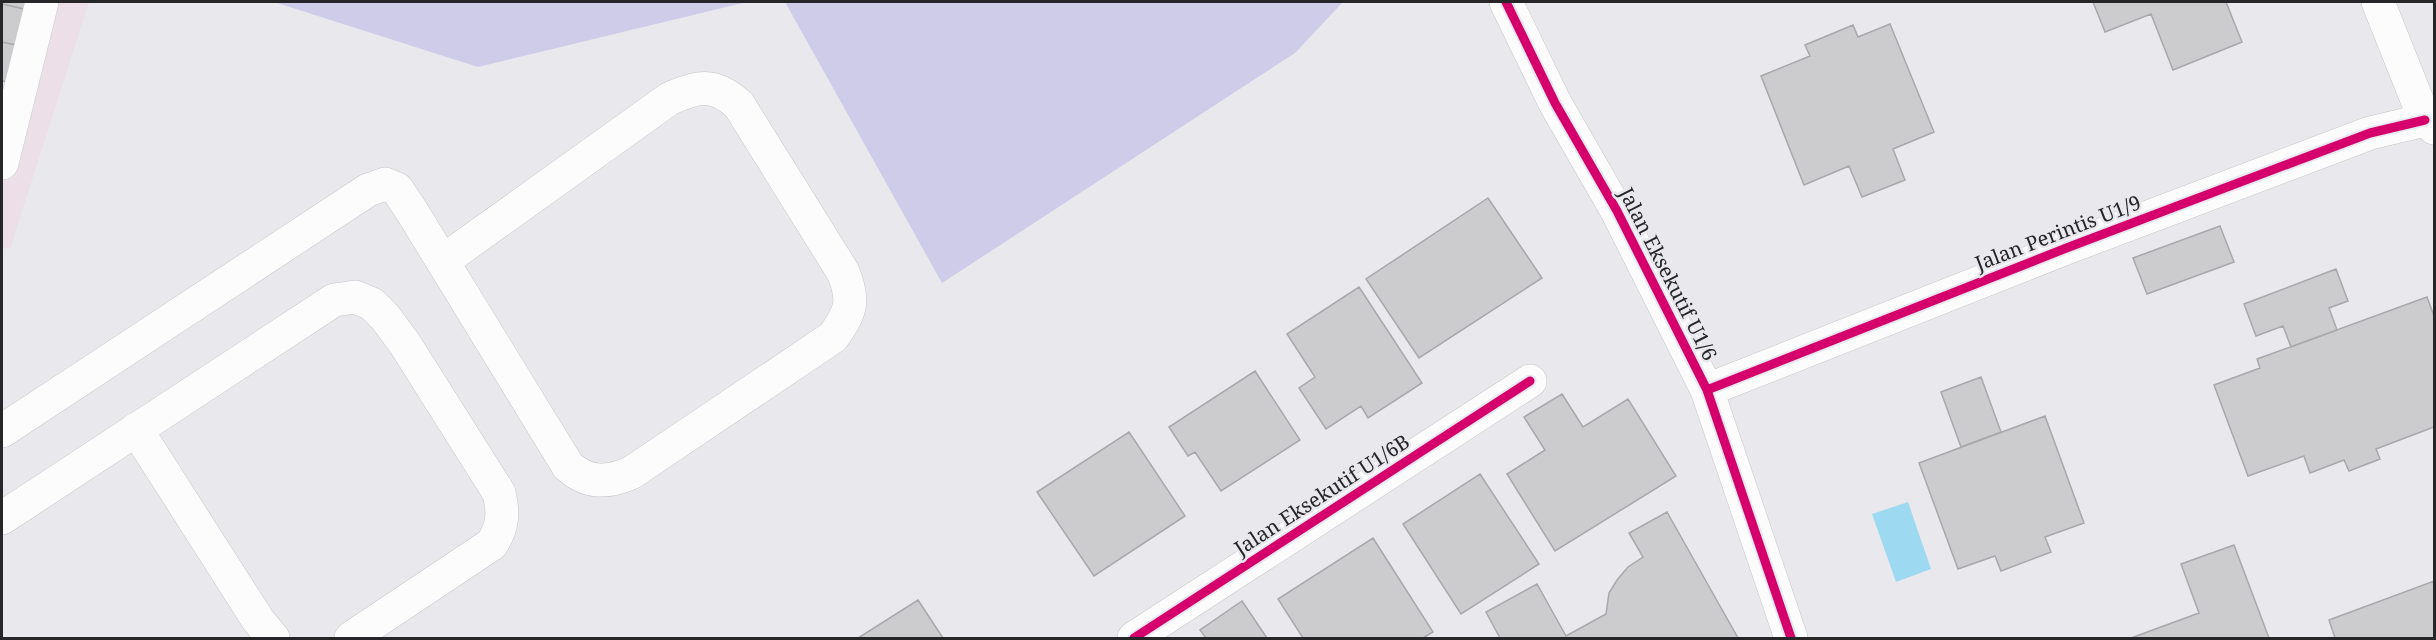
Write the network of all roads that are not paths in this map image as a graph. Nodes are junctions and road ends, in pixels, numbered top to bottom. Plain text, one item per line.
1 (42, 2) edge
2 (1506, 2) edge
3 (2378, 2) edge
4 (2430, 124) edge
5 (2, 163) edge
6 (443, 261) junction
7 (1530, 381) dead end
8 (1707, 390) junction
9 (136, 429) junction
10 (2, 431) edge
11 (2, 518) edge
12 (273, 639) edge
13 (351, 639) edge
14 (1134, 639) edge
15 (1791, 639) edge

1 - 5 street
2 - 8 street, Jalan Eksekutif U1/6
3 - 4 street, Jalan Perintis U1/9
4 - 8 street, Jalan Perintis U1/9
6 - 6 street
6 - 10 street
7 - 14 street, Jalan Eksekutif U1/6B
8 - 15 street, Jalan Eksekutif U1/6
9 - 11 street
9 - 12 street
9 - 13 street

